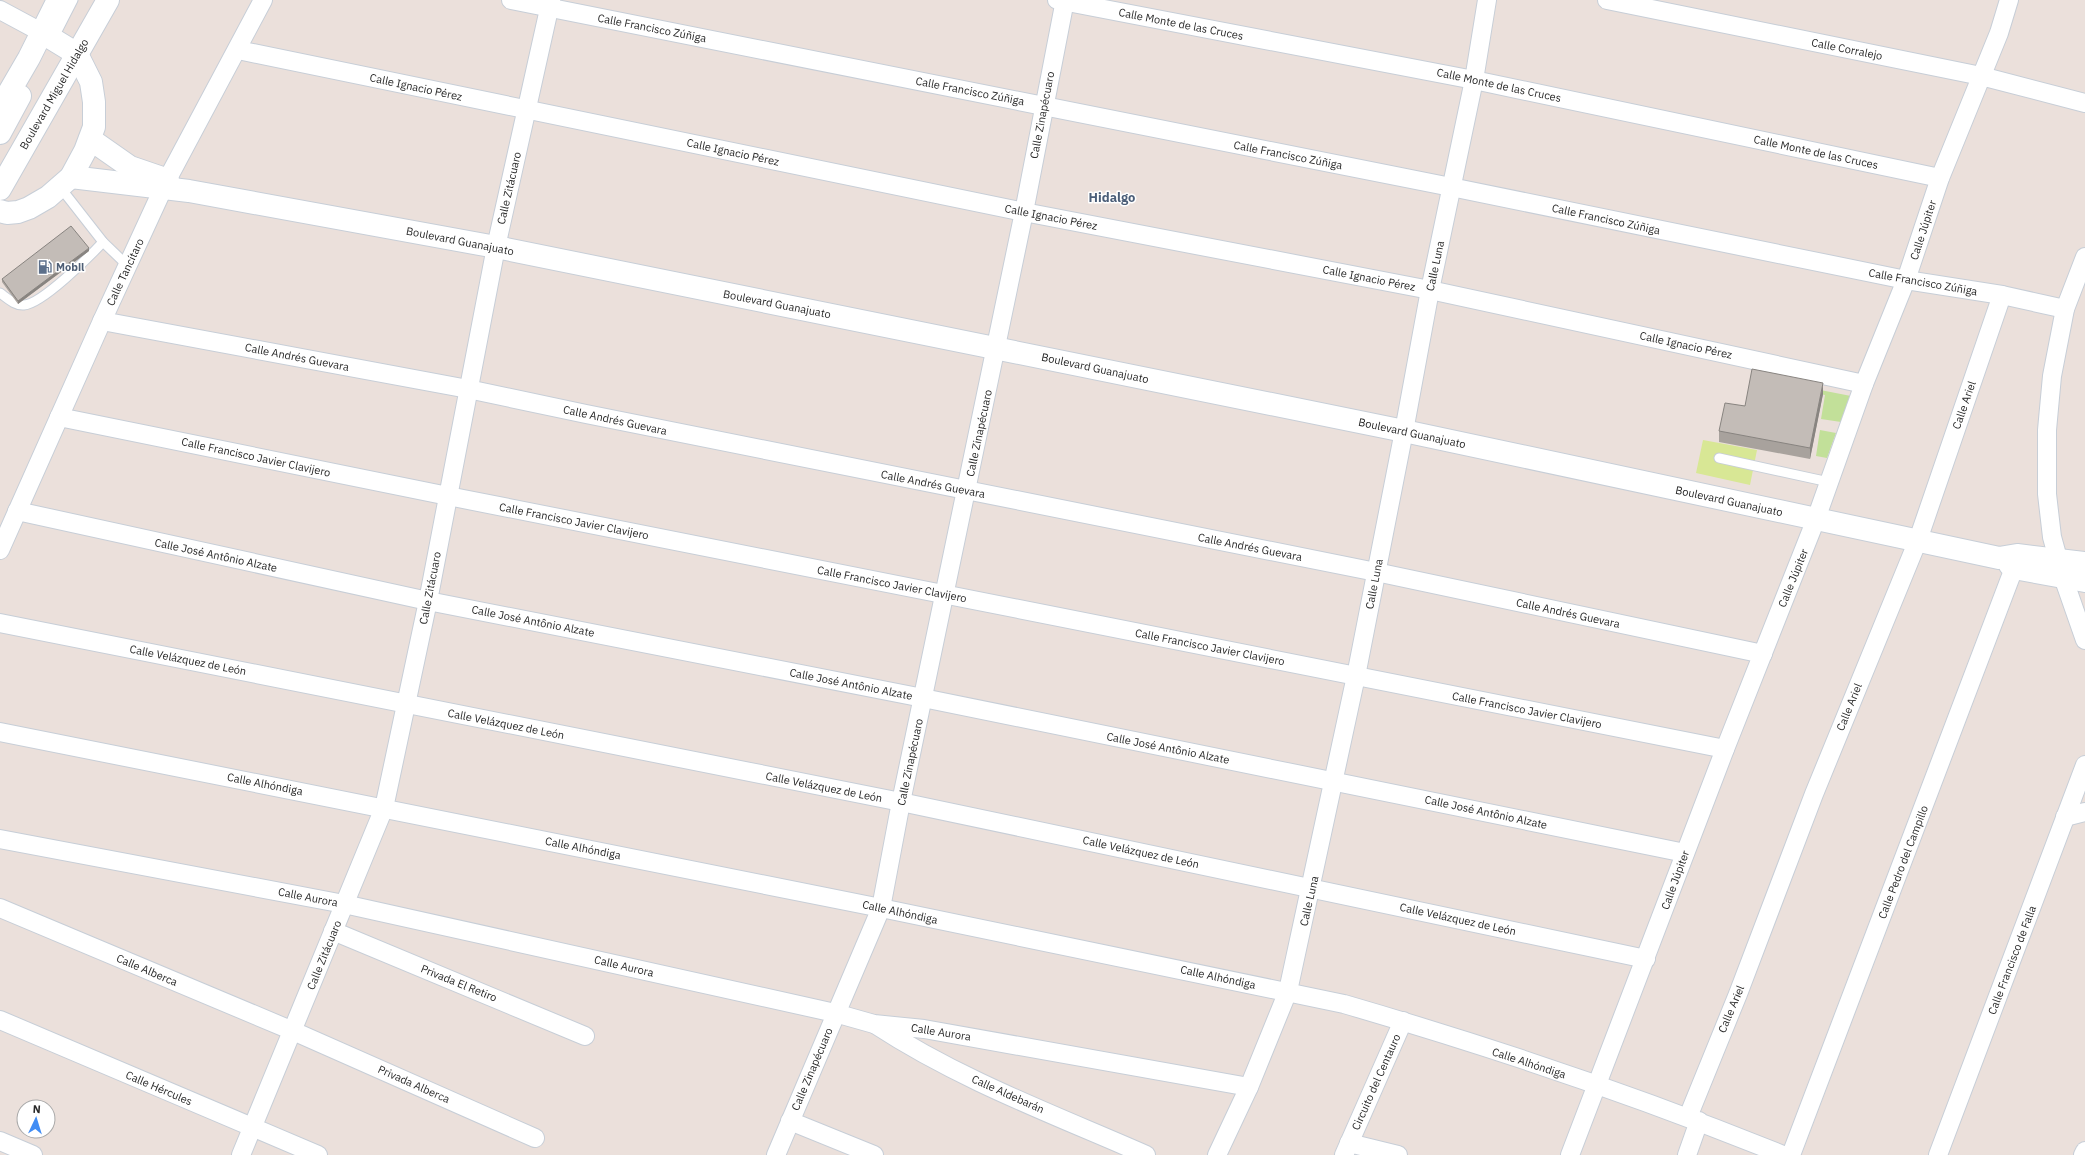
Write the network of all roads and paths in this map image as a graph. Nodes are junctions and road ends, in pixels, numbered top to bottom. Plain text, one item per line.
1 (58, 0) edge
2 (73, 0) edge
3 (97, 0) edge
4 (108, 0) edge
5 (263, 0) edge
6 (511, 0) edge
7 (1062, 0) edge
8 (1487, 0) edge
9 (1608, 0) edge
10 (2009, 0) edge
11 (550, 4) edge
12 (0, 10) edge
13 (60, 43) junction
14 (238, 50) junction
15 (29, 58) junction
16 (1981, 76) junction
17 (1474, 80) junction
18 (2085, 103) edge
19 (1044, 106) junction
20 (0, 108) edge
21 (527, 110) junction
22 (0, 122) edge
23 (0, 133) edge
24 (90, 140) junction
25 (0, 170) edge
26 (1940, 178) junction
27 (65, 182) junction
28 (166, 184) junction
29 (1451, 187) junction
30 (0, 189) edge
31 (0, 211) edge
32 (1024, 212) junction
33 (103, 242) junction
34 (496, 247) junction
35 (2085, 257) edge
36 (128, 266) junction
37 (1906, 280) junction
38 (1430, 290) junction
39 (0, 293) edge
40 (2002, 295) junction
41 (2065, 309) junction
42 (102, 320) junction
43 (997, 348) junction
44 (1864, 384) junction
45 (468, 389) junction
46 (59, 417) junction
47 (1404, 431) junction
48 (1719, 458) dead end
49 (1830, 482) junction
50 (966, 491) junction
51 (448, 496) junction
52 (17, 512) junction
53 (1816, 519) junction
54 (1918, 540) junction
55 (0, 550) edge
56 (2010, 560) junction
57 (2072, 570) edge
58 (1376, 572) junction
59 (944, 595) junction
60 (428, 601) junction
61 (0, 623) edge
62 (2085, 640) edge
63 (1763, 654) junction
64 (1356, 676) junction
65 (924, 698) junction
66 (406, 704) junction
67 (0, 732) edge
68 (1725, 749) junction
69 (2085, 765) edge
70 (1335, 781) junction
71 (901, 802) junction
72 (384, 808) junction
73 (2085, 812) edge
74 (2065, 817) junction
75 (0, 839) edge
76 (1685, 853) junction
77 (1312, 888) junction
78 (344, 904) junction
79 (0, 908) edge
80 (881, 908) junction
81 (333, 931) junction
82 (1646, 959) junction
83 (1288, 991) junction
84 (835, 1013) junction
85 (0, 1020) edge
86 (1403, 1021) junction
87 (874, 1024) junction
88 (293, 1031) junction
89 (585, 1036) dead end
90 (1598, 1086) junction
91 (1249, 1087) junction
92 (1694, 1119) junction
93 (790, 1121) junction
94 (252, 1128) junction
95 (535, 1138) dead end
96 (0, 1141) edge
97 (1346, 1149) edge
98 (2085, 1150) edge
99 (33, 1155) edge
100 (241, 1155) edge
101 (318, 1155) edge
102 (776, 1155) edge
103 (874, 1155) edge
104 (1146, 1155) edge
105 (1217, 1155) edge
106 (1398, 1155) edge
107 (1570, 1155) edge
108 (1687, 1155) edge
109 (1783, 1155) edge
110 (1792, 1155) edge
111 (1938, 1155) edge
112 (2083, 1155) edge

1 - 13 street, Boulevard Miguel Hidalgo
2 - 13 lane
3 - 13 lane
4 - 13 street, Boulevard Miguel Hidalgo
5 - 14 street, Calle Tancítaro
6 - 11 street, Calle Francisco Zúñiga
7 - 17 street, Calle Monte de las Cruces
7 - 19 street, Calle Zinapécuaro
8 - 17 street, Calle Luna
9 - 16 street, Calle Corralejo
10 - 16 street, Calle Júpiter
11 - 19 street, Calle Francisco Zúñiga
11 - 21 street, Calle Zitácuaro
12 - 13 street
13 - 15 street, Boulevard Miguel Hidalgo
13 - 24 street
13 - 25 lane
13 - 30 street, Boulevard Miguel Hidalgo
14 - 21 street, Calle Ignacio Pérez
14 - 28 street, Calle Tancítaro
15 - 20 street, Boulevard Miguel Hidalgo
15 - 22 lane
15 - 23 street
16 - 18 street, Calle Corralejo
16 - 26 street, Calle Júpiter
17 - 26 street, Calle Monte de las Cruces
17 - 29 street, Calle Luna
19 - 29 street, Calle Francisco Zúñiga
19 - 32 street, Calle Zinapécuaro
21 - 32 street, Calle Ignacio Pérez
21 - 34 street, Calle Zitácuaro
24 - 27 street
24 - 28 street, Boulevard Guanajuato
26 - 37 street, Calle Júpiter
27 - 28 street, Boulevard Guanajuato
27 - 31 street
27 - 33 lane
28 - 34 street, Boulevard Guanajuato
28 - 36 street, Calle Tancítaro
29 - 37 street, Calle Francisco Zúñiga
29 - 38 street, Calle Luna
32 - 38 street, Calle Ignacio Pérez
32 - 43 street, Calle Zinapécuaro
33 - 36 lane
33 - 39 lane
34 - 43 street, Boulevard Guanajuato
34 - 45 street, Calle Zitácuaro
35 - 41 street
36 - 42 street, Calle Tancítaro
37 - 40 street, Calle Francisco Zúñiga
37 - 44 street, Calle Júpiter
38 - 44 street, Calle Ignacio Pérez
38 - 47 street, Calle Luna
40 - 41 street, Calle Francisco Zúñiga
40 - 54 street, Calle Ariel
41 - 57 street
42 - 45 street, Calle Andrés Guevara
42 - 46 street, Calle Tancítaro
43 - 47 street, Boulevard Guanajuato
43 - 50 street, Calle Zinapécuaro
44 - 49 street, Calle Júpiter
45 - 50 street, Calle Andrés Guevara
45 - 51 street, Calle Zitácuaro
46 - 51 street, Calle Francisco Javier Clavijero
46 - 52 street, Calle Tancítaro
47 - 53 street, Boulevard Guanajuato
47 - 58 street, Calle Luna
48 - 49 lane
49 - 53 street, Calle Júpiter
50 - 58 street, Calle Andrés Guevara
50 - 59 street, Calle Zinapécuaro
51 - 59 street, Calle Francisco Javier Clavijero
51 - 60 street, Calle Zitácuaro
52 - 55 street, Calle Tancítaro
52 - 60 street, Calle José Antônio Alzate
53 - 54 street, Boulevard Guanajuato
53 - 63 street, Calle Júpiter
54 - 56 street, Boulevard Guanajuato
54 - 92 street, Calle Ariel
56 - 57 street, Boulevard Guanajuato
56 - 110 street, Calle Pedro del Campillo
57 - 62 street
58 - 63 street, Calle Andrés Guevara
58 - 64 street, Calle Luna
59 - 64 street, Calle Francisco Javier Clavijero
59 - 65 street, Calle Zinapécuaro
60 - 65 street, Calle José Antônio Alzate
60 - 66 street, Calle Zitácuaro
61 - 66 street, Calle Velázquez de León
63 - 68 street, Calle Júpiter
64 - 68 street, Calle Francisco Javier Clavijero
64 - 70 street, Calle Luna
65 - 70 street, Calle José Antônio Alzate
65 - 71 street, Calle Zinapécuaro
66 - 71 street, Calle Velázquez de León
66 - 72 street, Calle Zitácuaro
67 - 72 street, Calle Alhóndiga
68 - 76 street, Calle Júpiter
69 - 74 street, Calle Francisco de Falla
70 - 76 street, Calle José Antônio Alzate
70 - 77 street, Calle Luna
71 - 77 street, Calle Velázquez de León
71 - 80 street, Calle Zinapécuaro
72 - 78 street, Calle Zitácuaro
72 - 80 street, Calle Alhóndiga
73 - 74 street
74 - 111 street, Calle Francisco de Falla
75 - 78 street, Calle Aurora
76 - 82 street, Calle Júpiter
77 - 82 street, Calle Velázquez de León
77 - 83 street, Calle Luna
78 - 81 street, Calle Zitácuaro
78 - 84 street, Calle Aurora
79 - 88 street, Calle Alberca
80 - 83 street, Calle Alhóndiga
80 - 84 street, Calle Zinapécuaro
81 - 88 street, Calle Zitácuaro
81 - 89 street, Privada El Retiro
82 - 90 street, Calle Júpiter
83 - 86 street, Calle Alhóndiga
83 - 91 street, Calle Luna
84 - 87 street, Calle Aurora
84 - 93 street, Calle Zinapécuaro
85 - 94 street, Calle Hércules
86 - 90 street, Calle Alhóndiga
86 - 97 street, Circuito del Centauro
87 - 91 street, Calle Aurora
87 - 104 street, Calle Aldebarán
88 - 94 street, Calle Zitácuaro
88 - 95 street, Privada Alberca
90 - 92 street, Calle Alhóndiga
90 - 107 street, Calle Júpiter
91 - 105 street, Calle Luna
92 - 108 street, Calle Ariel
92 - 109 street, Calle Alhóndiga
93 - 102 street, Calle Zinapécuaro
93 - 103 street
94 - 100 street, Calle Zitácuaro
94 - 101 street, Calle Hércules
96 - 99 street
97 - 106 street, Circuito del Centauro
98 - 112 street

